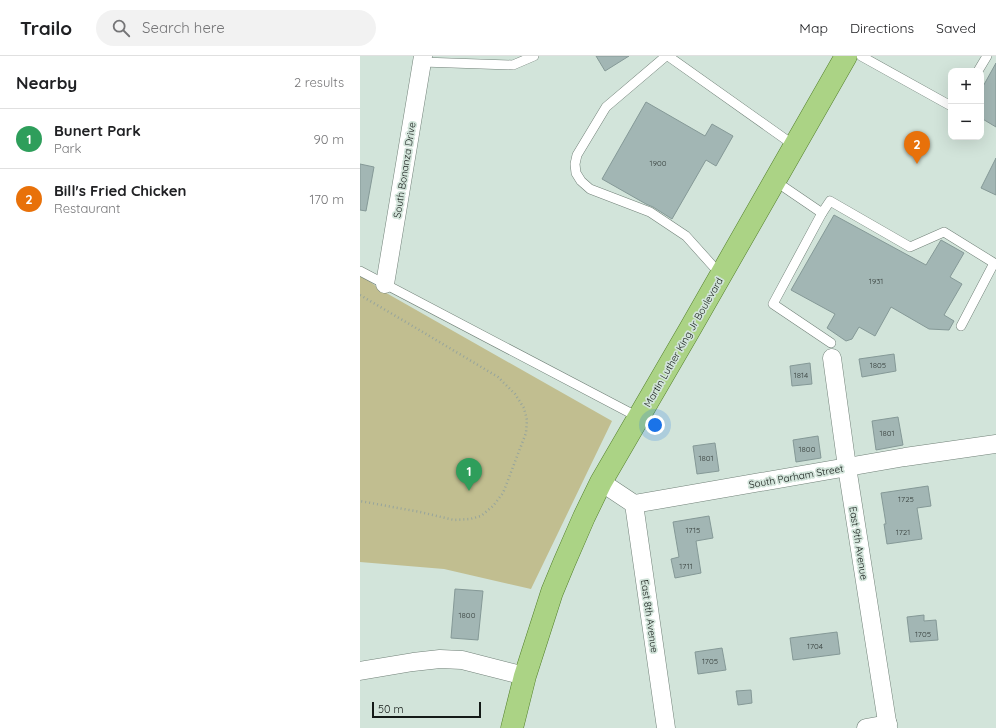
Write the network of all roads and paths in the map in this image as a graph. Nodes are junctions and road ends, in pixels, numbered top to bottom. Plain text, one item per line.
1 (534, 56) edge
2 (667, 56) edge
3 (846, 56) edge
4 (861, 56) edge
5 (987, 56) edge
6 (422, 59) edge
7 (980, 68) edge
8 (948, 104) edge
9 (795, 146) junction
10 (775, 181) junction
11 (822, 213) junction
12 (360, 271) edge
13 (721, 275) junction
14 (385, 284) junction
15 (360, 295) edge
16 (961, 326) dead end
17 (832, 351) joint
18 (639, 417) junction
19 (996, 444) edge
20 (847, 467) junction
21 (601, 482) junction
22 (360, 501) edge
23 (634, 504) junction
24 (360, 671) edge
25 (525, 676) junction
26 (888, 726) edge
27 (512, 728) edge
28 (666, 728) edge
29 (866, 728) edge

1 - 6 lane
2 - 9 lane
2 - 13 lane
3 - 9 main road, Martin Luther King Jr Boulevard
4 - 8 lane
5 - 7 lane
6 - 14 street, South Bonanza Drive
9 - 10 main road, Martin Luther King Jr Boulevard
10 - 11 lane
10 - 13 main road, Martin Luther King Jr Boulevard
11 - 16 lane
11 - 17 lane
12 - 14 lane
13 - 18 main road, Martin Luther King Jr Boulevard
14 - 18 lane
15 - 22 path
17 - 20 street, East 9th Avenue
18 - 21 main road, Martin Luther King Jr Boulevard
19 - 20 street, South Parham Street
20 - 23 street, South Parham Street
20 - 26 street, East 9th Avenue
21 - 23 street
21 - 25 main road, Martin Luther King Jr Boulevard
23 - 28 street, East 8th Avenue
24 - 25 street
25 - 27 main road, Martin Luther King Jr Boulevard
26 - 29 street

